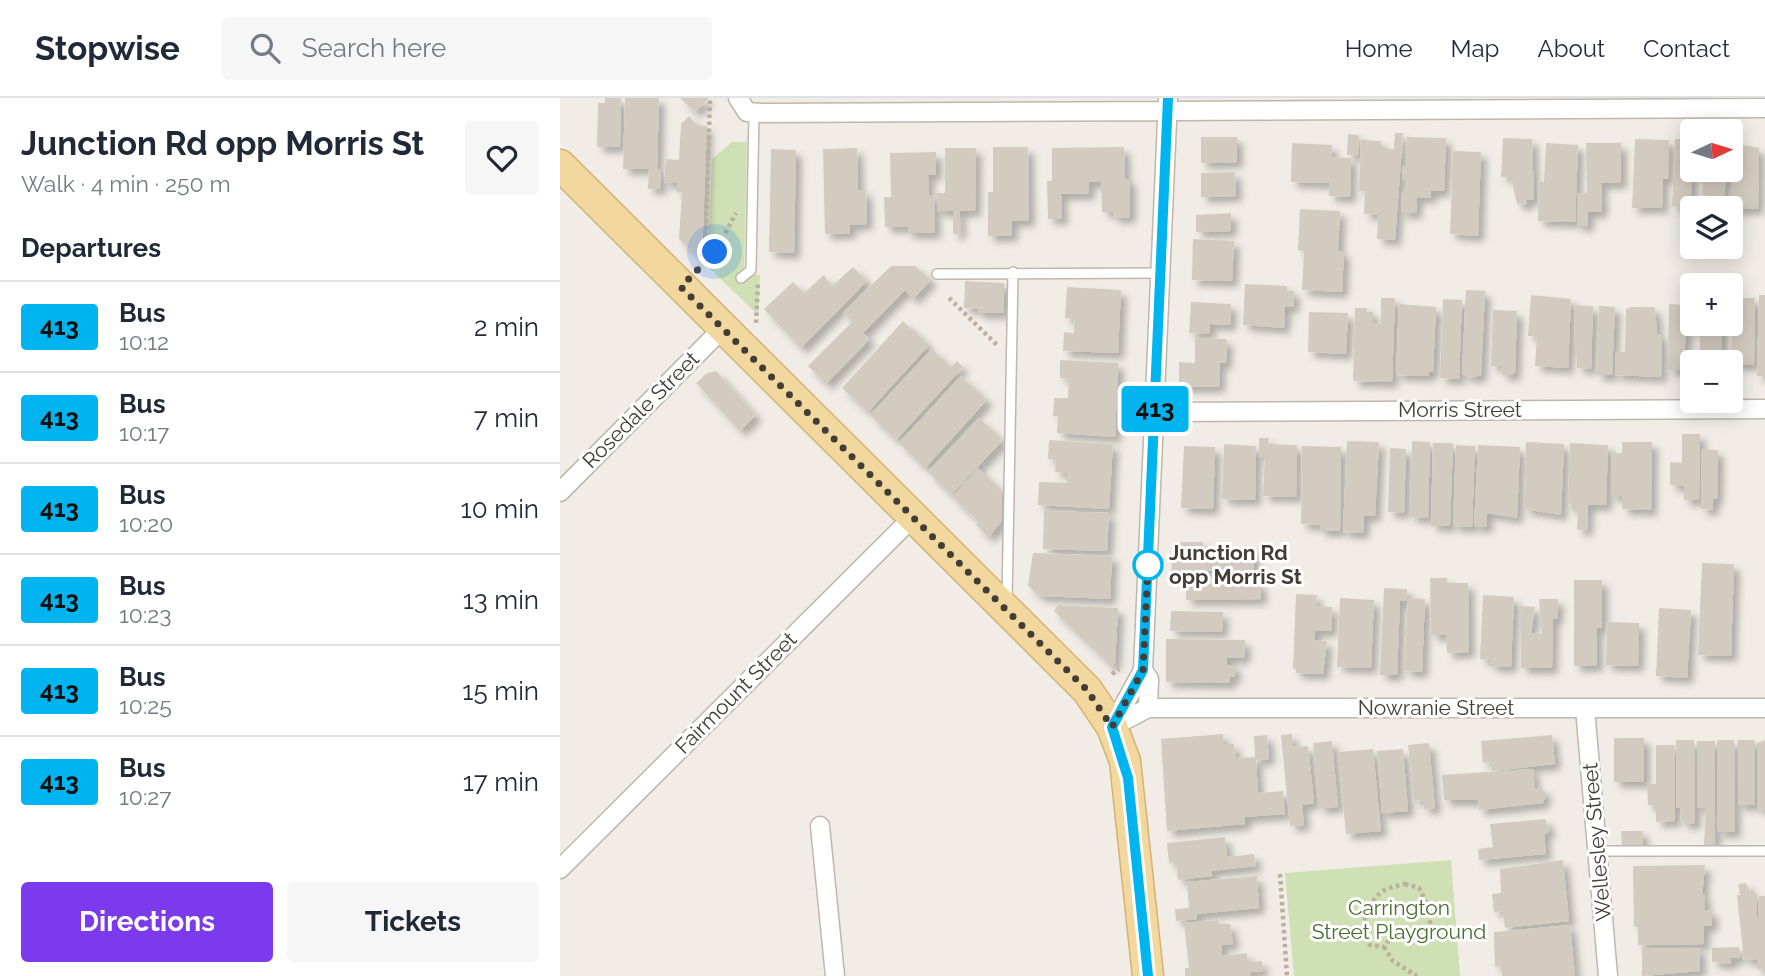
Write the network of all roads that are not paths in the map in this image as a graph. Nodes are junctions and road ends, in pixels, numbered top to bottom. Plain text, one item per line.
1 (1168, 103) edge
2 (1680, 103) edge
3 (747, 108) edge
4 (1765, 108) edge
5 (560, 165) edge
6 (1013, 272) junction
7 (1161, 273) junction
8 (937, 274) dead end
9 (741, 278) dead end
10 (722, 329) junction
11 (1765, 409) edge
12 (1155, 412) junction
13 (560, 492) edge
14 (912, 518) junction
15 (1007, 610) junction
16 (1143, 670) junction
17 (1149, 708) junction
18 (1585, 708) junction
19 (1765, 708) edge
20 (1112, 727) junction
21 (820, 826) dead end
22 (1600, 851) junction
23 (1765, 851) edge
24 (560, 869) edge
25 (835, 976) edge
26 (1148, 976) edge
27 (1608, 976) edge

1 - 2 street
1 - 3 street
1 - 7 street
2 - 4 street
3 - 9 lane
5 - 10 main road
6 - 7 lane
6 - 8 lane
6 - 15 lane
7 - 12 street
10 - 13 street, Rosedale Street
10 - 14 main road
11 - 12 street, Morris Street
12 - 16 street
14 - 15 main road
14 - 24 street, Fairmount Street
15 - 20 main road
16 - 17 street
16 - 20 street
17 - 18 street, Nowranie Street
17 - 20 street, Nowranie Street
18 - 19 street, Nowranie Street
18 - 22 street, Wellesley Street
20 - 26 main road
21 - 25 street
22 - 23 lane
22 - 27 street, Wellesley Street

